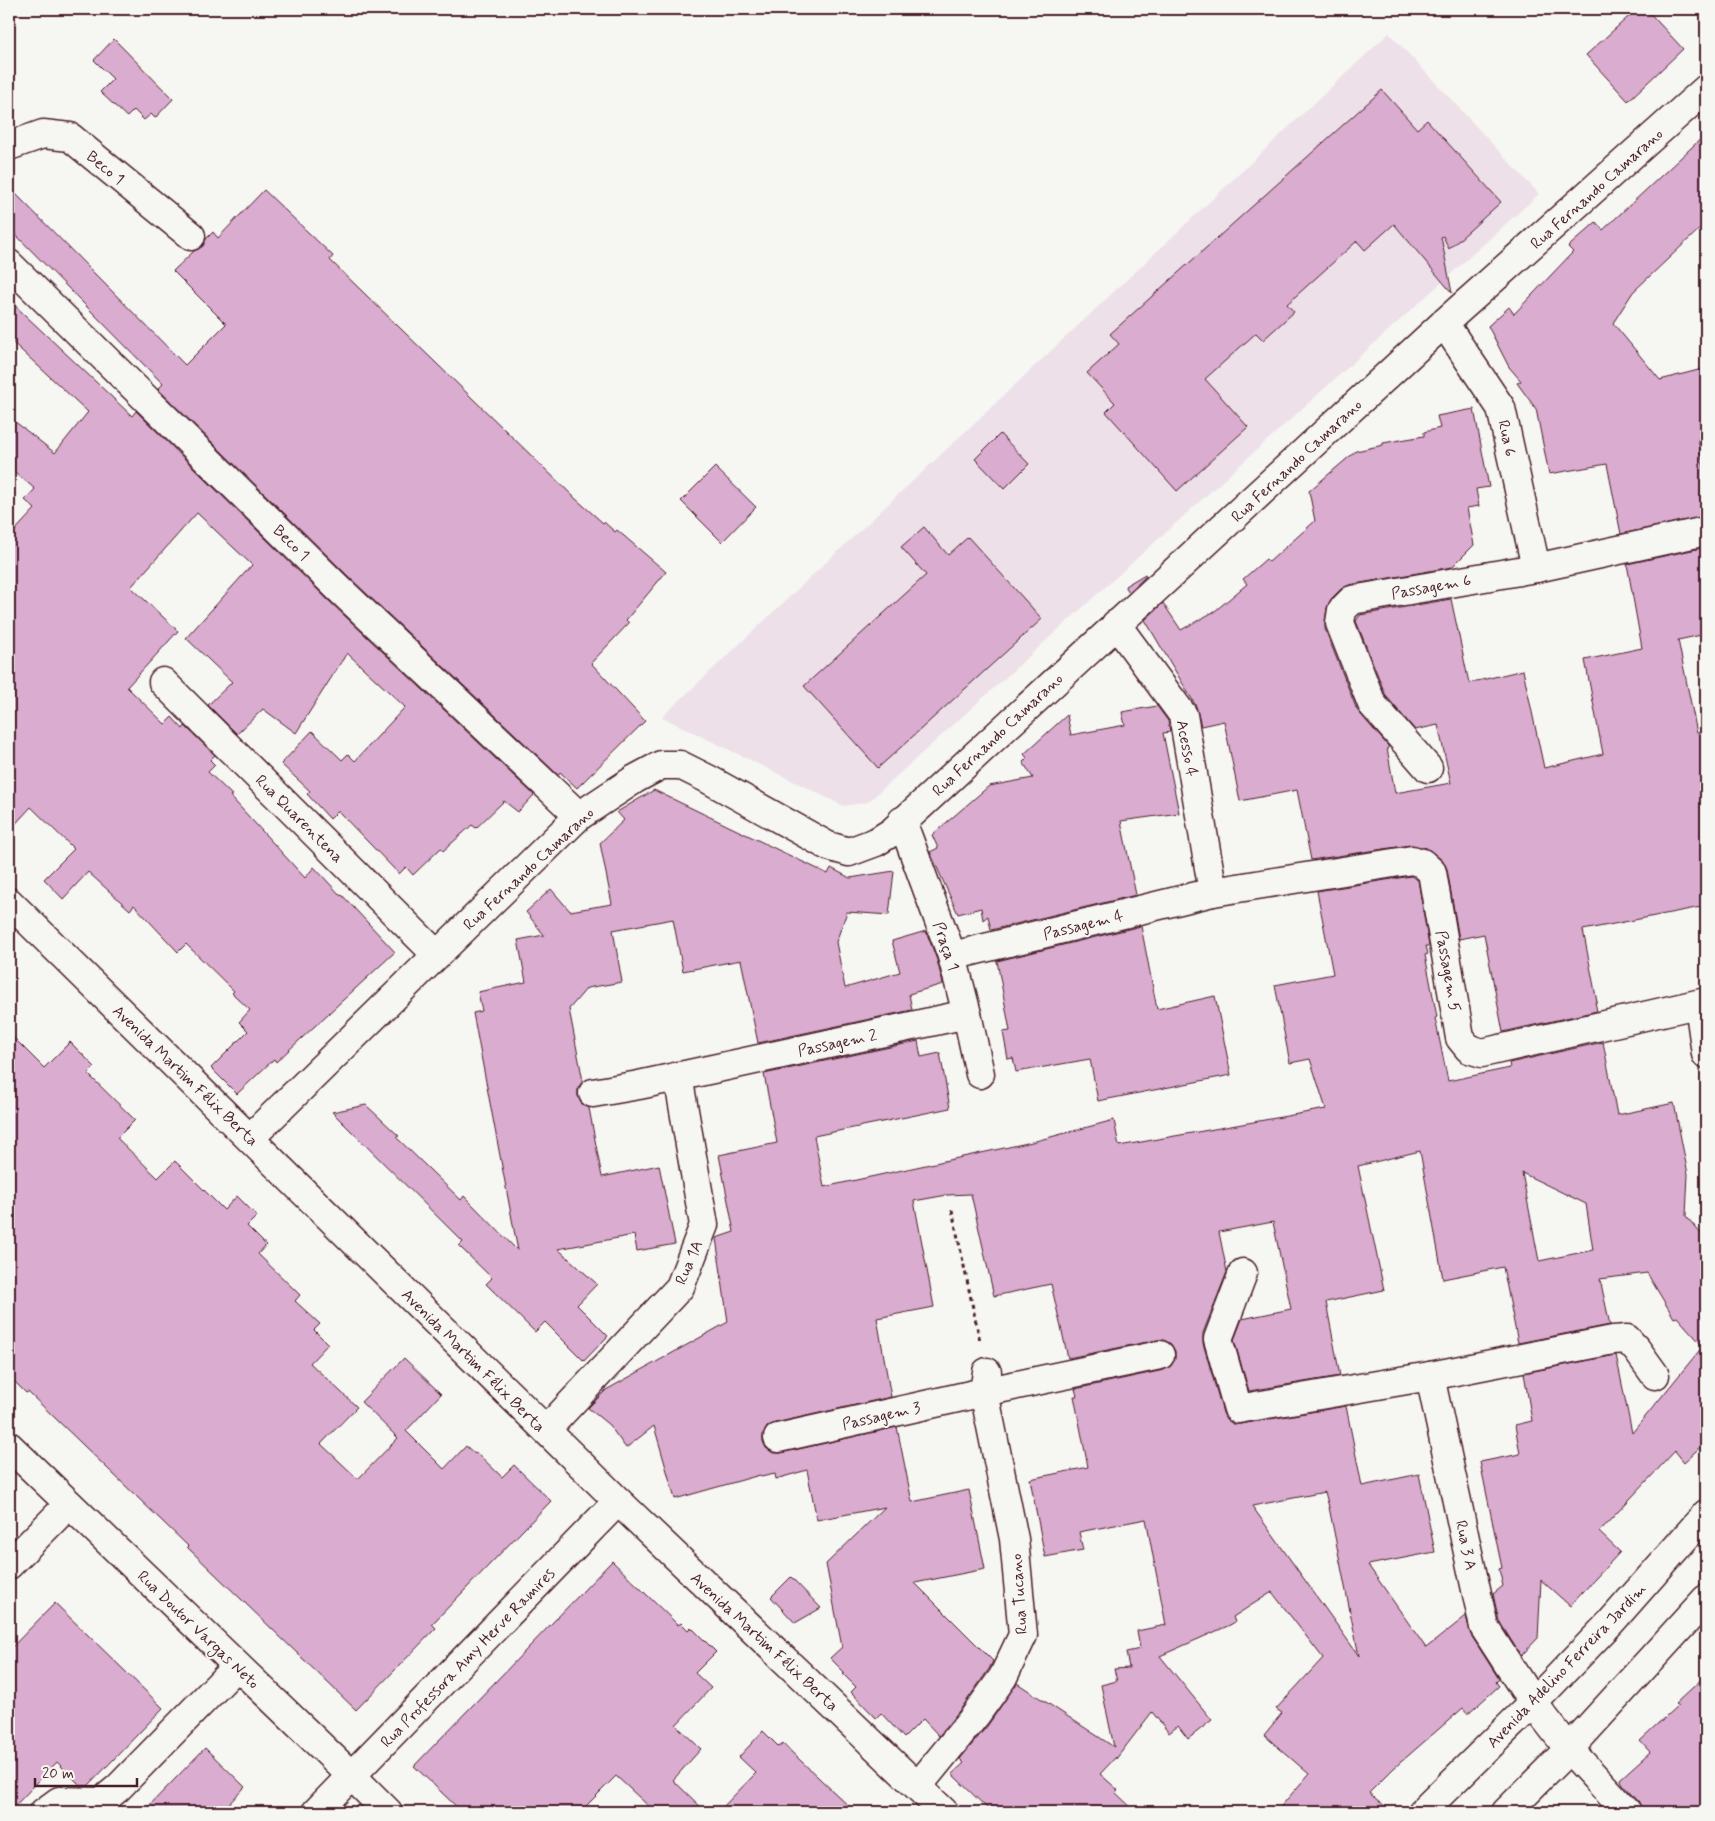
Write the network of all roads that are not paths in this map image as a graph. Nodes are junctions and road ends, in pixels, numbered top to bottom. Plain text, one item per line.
1 (1706, 89) edge
2 (9, 146) edge
3 (191, 236) dead end
4 (9, 264) edge
5 (1444, 323) junction
6 (1706, 531) edge
7 (1536, 568) junction
8 (1116, 624) junction
9 (163, 682) dead end
10 (1428, 768) dead end
11 (579, 816) junction
12 (902, 821) junction
13 (1213, 892) junction
14 (9, 902) edge
15 (436, 954) junction
16 (952, 956) junction
17 (1702, 1003) edge
18 (967, 1014) junction
19 (1706, 1054) edge
20 (980, 1074) dead end
21 (678, 1076) junction
22 (593, 1093) dead end
23 (250, 1138) junction
24 (1243, 1273) dead end
25 (1160, 1355) dead end
26 (1655, 1375) dead end
27 (1430, 1376) junction
28 (985, 1382) junction
29 (546, 1430) junction
30 (778, 1438) dead end
31 (9, 1446) edge
32 (618, 1501) junction
33 (69, 1504) junction
34 (1706, 1514) edge
35 (9, 1565) edge
36 (1706, 1599) edge
37 (237, 1666) junction
38 (1533, 1703) junction
39 (1569, 1749) junction
40 (352, 1776) junction
41 (918, 1786) junction
42 (44, 1812) edge
43 (316, 1812) edge
44 (388, 1812) edge
45 (944, 1812) edge
46 (1422, 1812) edge
47 (1506, 1812) edge
48 (1627, 1812) edge

1 - 5 street, Rua Fernando Camarano
2 - 3 street, Beco 1
4 - 11 street, Beco 1
5 - 7 street, Rua 6
5 - 8 street, Rua Fernando Camarano
6 - 7 street, Passagem 6
7 - 10 street, Passagem 6
8 - 12 street, Rua Fernando Camarano
8 - 13 street, Acesso 4
9 - 15 street, Rua Quarentena
11 - 12 street, Rua Fernando Camarano
11 - 15 street, Rua Fernando Camarano
12 - 16 street, Praça 1
13 - 16 street, Passagem 4
13 - 17 street, Passagem 5
14 - 23 street, Avenida Martim Félix Berta
15 - 23 street, Rua Fernando Camarano
16 - 18 street, Praça 1
17 - 19 street
18 - 20 street, Praça 1
18 - 21 street, Passagem 2
21 - 22 street, Passagem 2
21 - 29 street, Rua 1A
23 - 29 street, Avenida Martim Félix Berta
24 - 27 street
25 - 28 street, Passagem 3
26 - 27 street
27 - 38 street, Rua 3 A
28 - 30 street, Passagem 3
28 - 41 street, Rua Tucano
29 - 32 street, Avenida Martim Félix Berta
31 - 33 street, Rua Doutor Vargas Neto
32 - 40 street, Rua Professora Amy Herve Ramires
32 - 41 street, Avenida Martim Félix Berta
33 - 35 street
33 - 37 street, Rua Doutor Vargas Neto
34 - 38 street, Avenida Adelino Ferreira Jardim
36 - 39 street
37 - 40 street, Rua Doutor Vargas Neto
37 - 42 street
38 - 39 street, Rua 3 A
38 - 46 street, Avenida Adelino Ferreira Jardim
39 - 47 street
39 - 48 street, Rua 3 A
40 - 43 street, Rua Professora Amy Herve Ramires
40 - 44 street, Rua Doutor Vargas Neto
41 - 45 street, Avenida Martim Félix Berta

